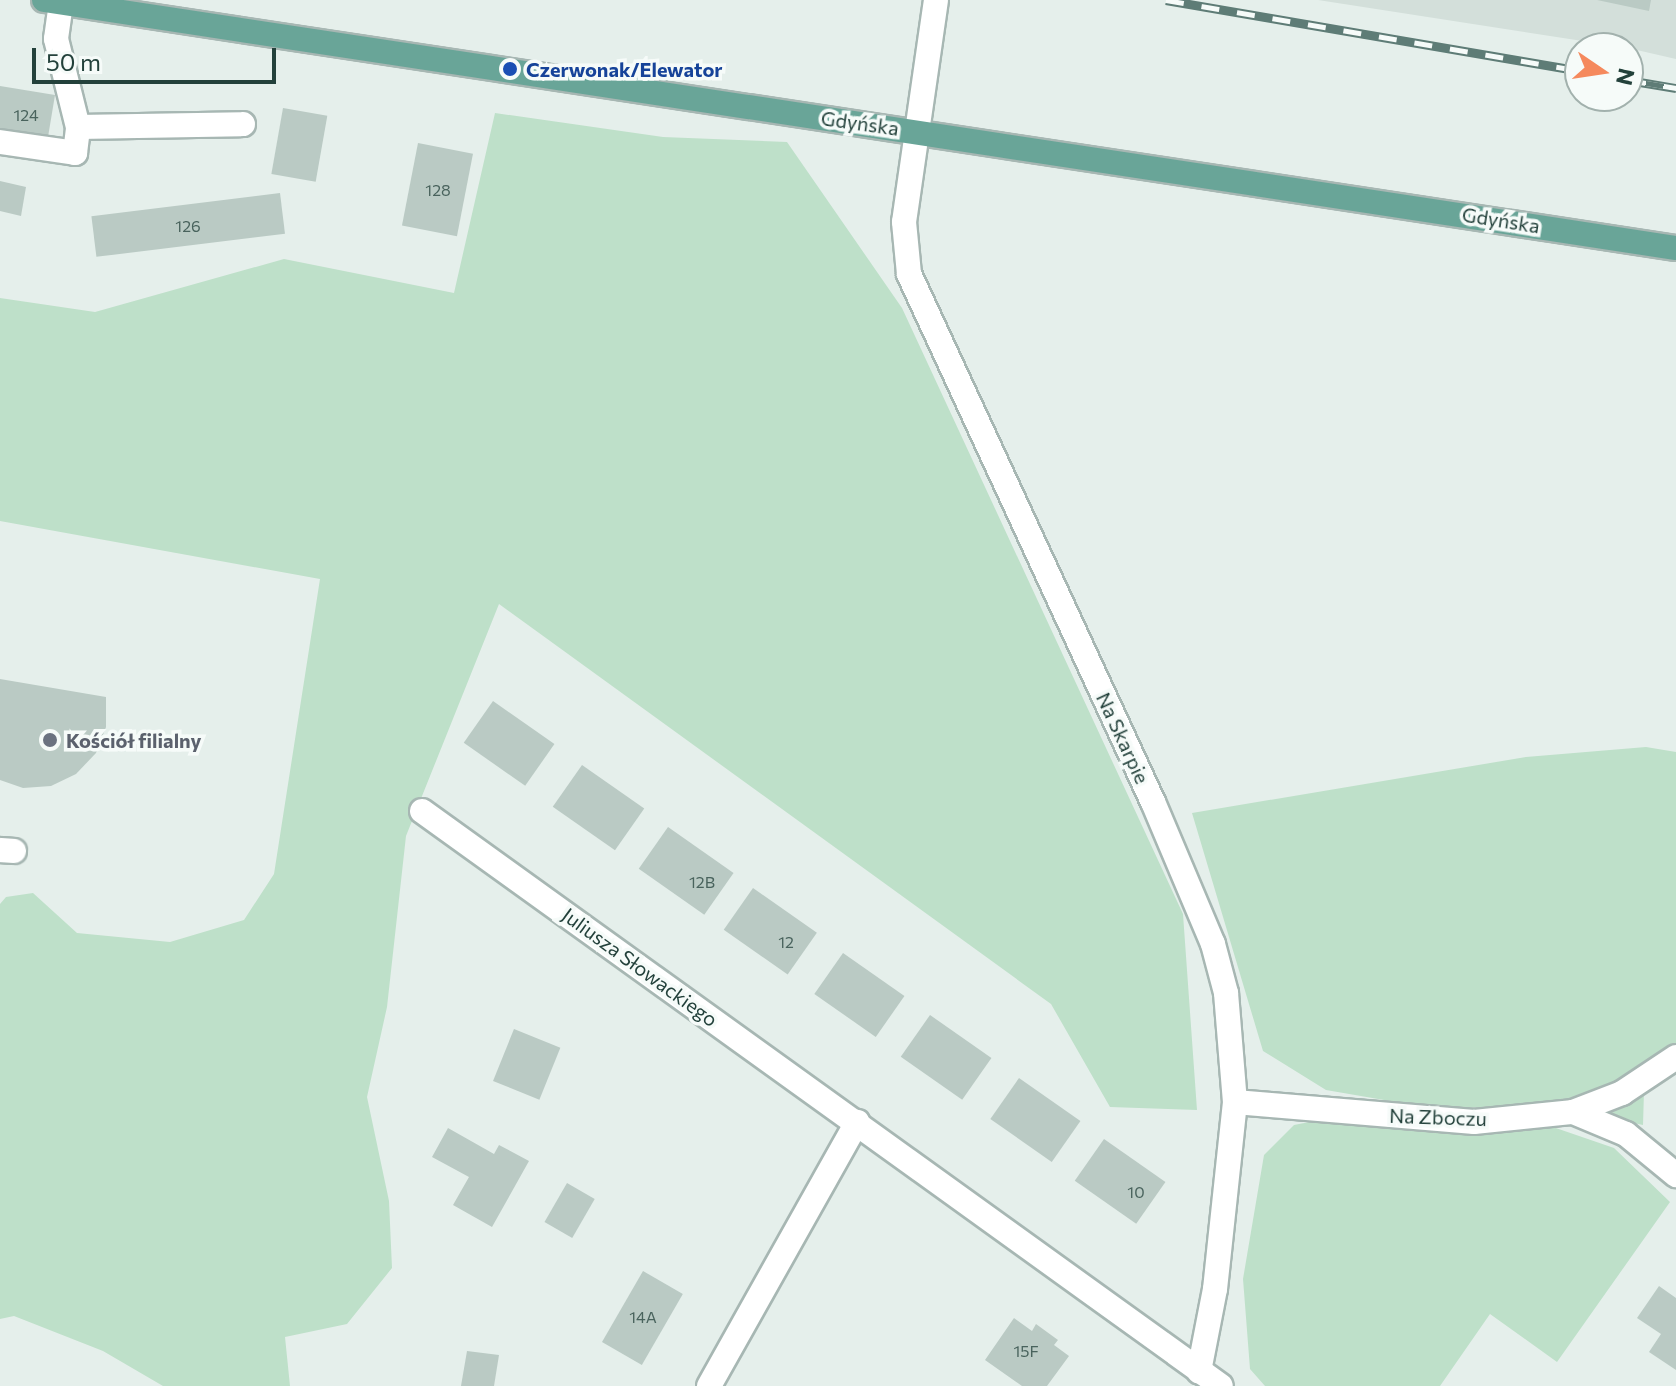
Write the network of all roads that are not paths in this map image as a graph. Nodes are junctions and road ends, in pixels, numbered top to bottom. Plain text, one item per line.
1 (936, 0) edge
2 (53, 1) edge
3 (243, 124) dead end
4 (78, 127) junction
5 (919, 131) junction
6 (0, 142) edge
7 (1676, 248) edge
8 (422, 811) dead end
9 (1676, 1057) edge
10 (1235, 1102) junction
11 (1573, 1112) junction
12 (857, 1122) junction
13 (1676, 1175) edge
14 (1202, 1378) edge
15 (709, 1386) edge
16 (1221, 1386) edge

1 - 5 street, Na Skarpie
2 - 4 street
2 - 5 main road, Gdyńska
3 - 4 street
4 - 6 street
5 - 7 main road, Gdyńska
5 - 10 street, Na Skarpie
8 - 12 street, Juliusza Słowackiego
9 - 11 street, Na Zboczu
10 - 11 street, Na Zboczu
10 - 14 street, Na Skarpie
11 - 13 street
12 - 14 street, Juliusza Słowackiego
12 - 15 street
14 - 16 street, Juliusza Słowackiego

